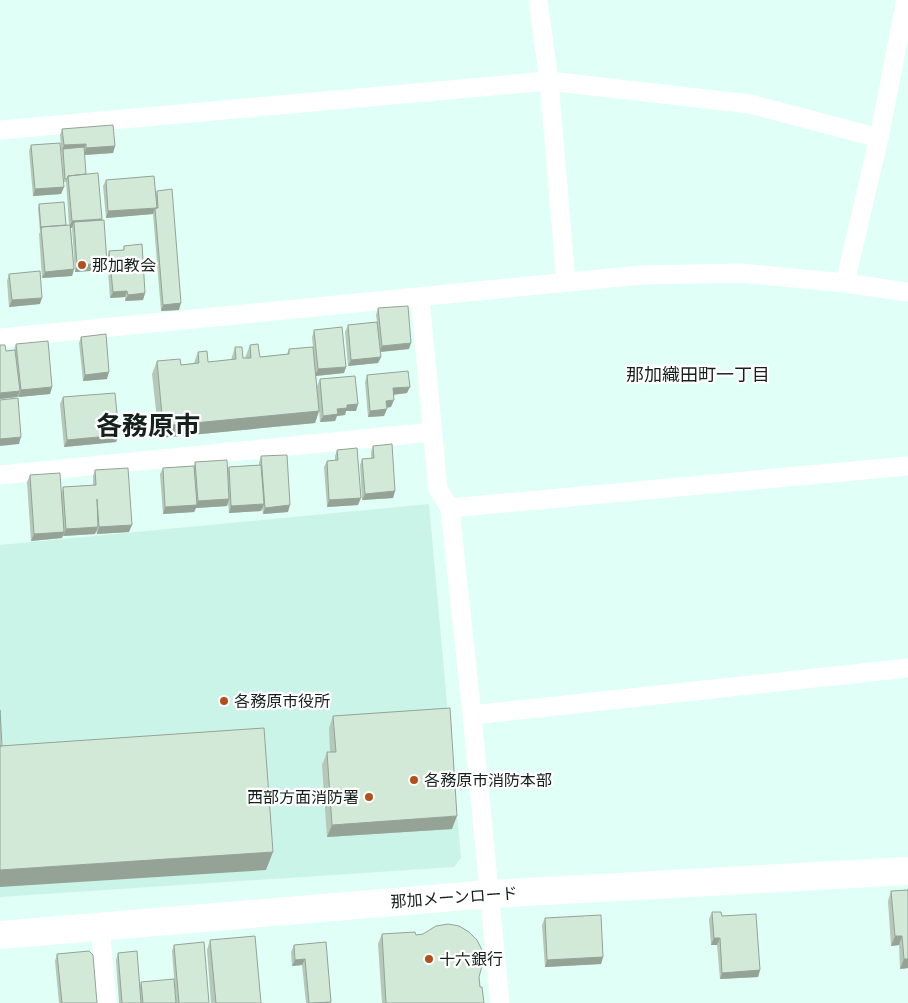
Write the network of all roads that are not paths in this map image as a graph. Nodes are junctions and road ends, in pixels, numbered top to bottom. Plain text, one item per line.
1 (538, 0) edge
2 (906, 0) edge
3 (549, 81) junction
4 (0, 130) edge
5 (879, 138) junction
6 (566, 281) junction
7 (845, 283) junction
8 (908, 292) edge
9 (420, 297) junction
10 (0, 338) edge
11 (432, 432) junction
12 (908, 466) edge
13 (0, 475) edge
14 (450, 508) junction
15 (908, 668) edge
16 (472, 715) junction
17 (908, 871) edge
18 (490, 894) junction
19 (100, 926) junction
20 (0, 935) edge
21 (107, 1003) edge
22 (500, 1003) edge

1 - 3 street
2 - 5 street
3 - 4 street
3 - 5 street
3 - 6 street
5 - 7 street
6 - 7 street
6 - 9 street
7 - 8 street
9 - 10 street
9 - 11 street
11 - 13 street
11 - 14 street
12 - 14 street
14 - 16 street
15 - 16 street
16 - 18 street
17 - 18 street, 那加メーンロード
18 - 19 street, 那加メーンロード
18 - 22 street
19 - 20 street, 那加メーンロード
19 - 21 street

